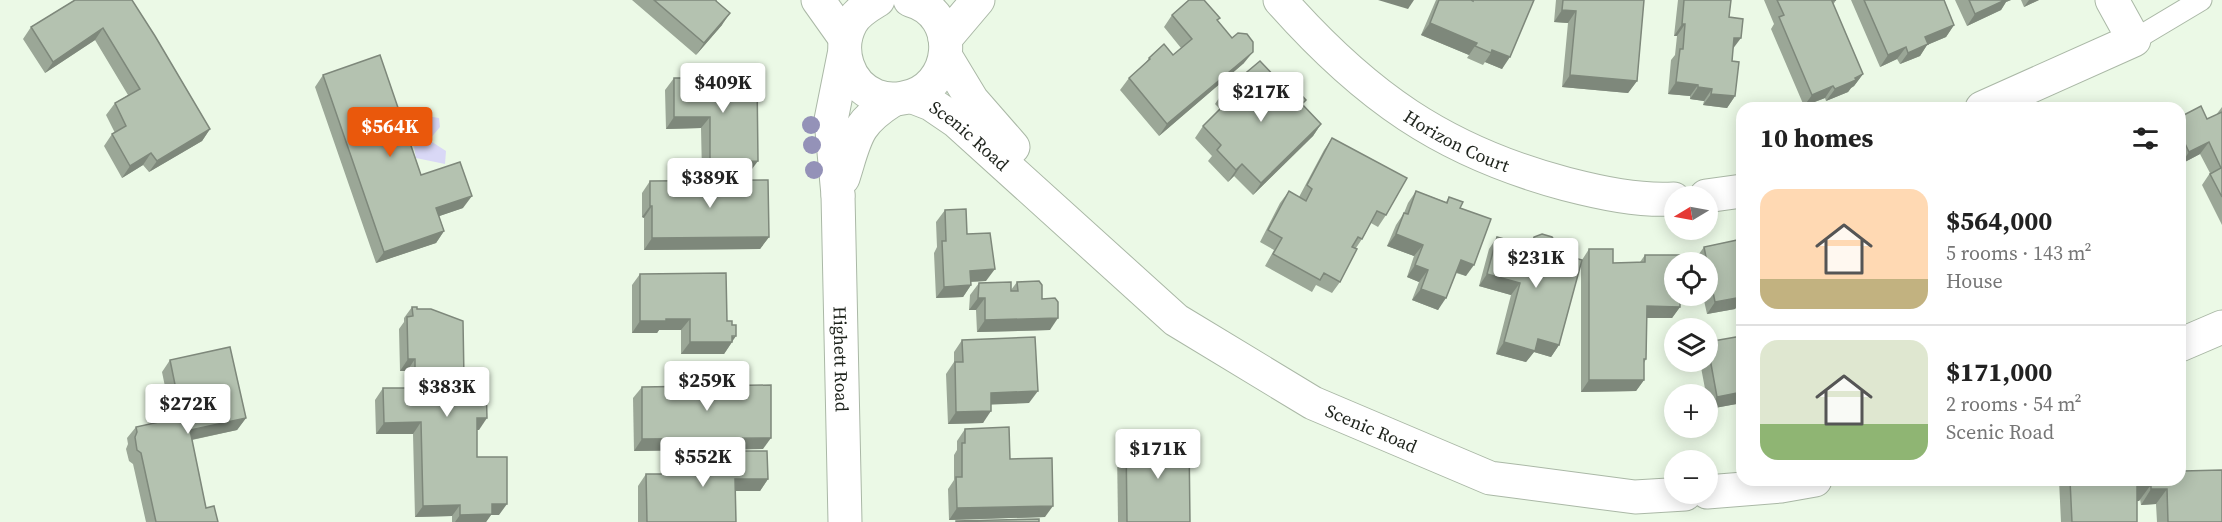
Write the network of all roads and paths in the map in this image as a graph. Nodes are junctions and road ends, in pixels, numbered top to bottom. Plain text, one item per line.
1 (818, 0) edge
2 (879, 0) edge
3 (914, 0) edge
4 (978, 0) edge
5 (1280, 0) edge
6 (2112, 0) edge
7 (2201, 0) edge
8 (2134, 40) junction
9 (844, 47) junction
10 (946, 48) junction
11 (903, 98) junction
12 (1995, 102) edge
13 (1736, 192) edge
14 (1718, 194) edge
15 (838, 195) junction
16 (1664, 198) edge
17 (1102, 251) junction
18 (2222, 327) edge
19 (2186, 342) edge
20 (1780, 486) edge
21 (1718, 491) edge
22 (1664, 495) edge
23 (845, 522) edge

1 - 9 main road
2 - 9 main road, Highett Road
3 - 10 main road, Scenic Road
4 - 10 main road, Highett Road
5 - 16 main road, Horizon Court
6 - 8 main road
7 - 8 lane
8 - 12 main road
9 - 11 main road, Scenic Road
9 - 15 main road, Highett Road
10 - 11 main road, Highett Road
10 - 17 main road, Scenic Road
11 - 15 main road, Highett Road
11 - 17 main road, Scenic Road
13 - 14 main road
15 - 23 main road, Highett Road
17 - 22 main road, Scenic Road
18 - 19 main road
20 - 21 main road

